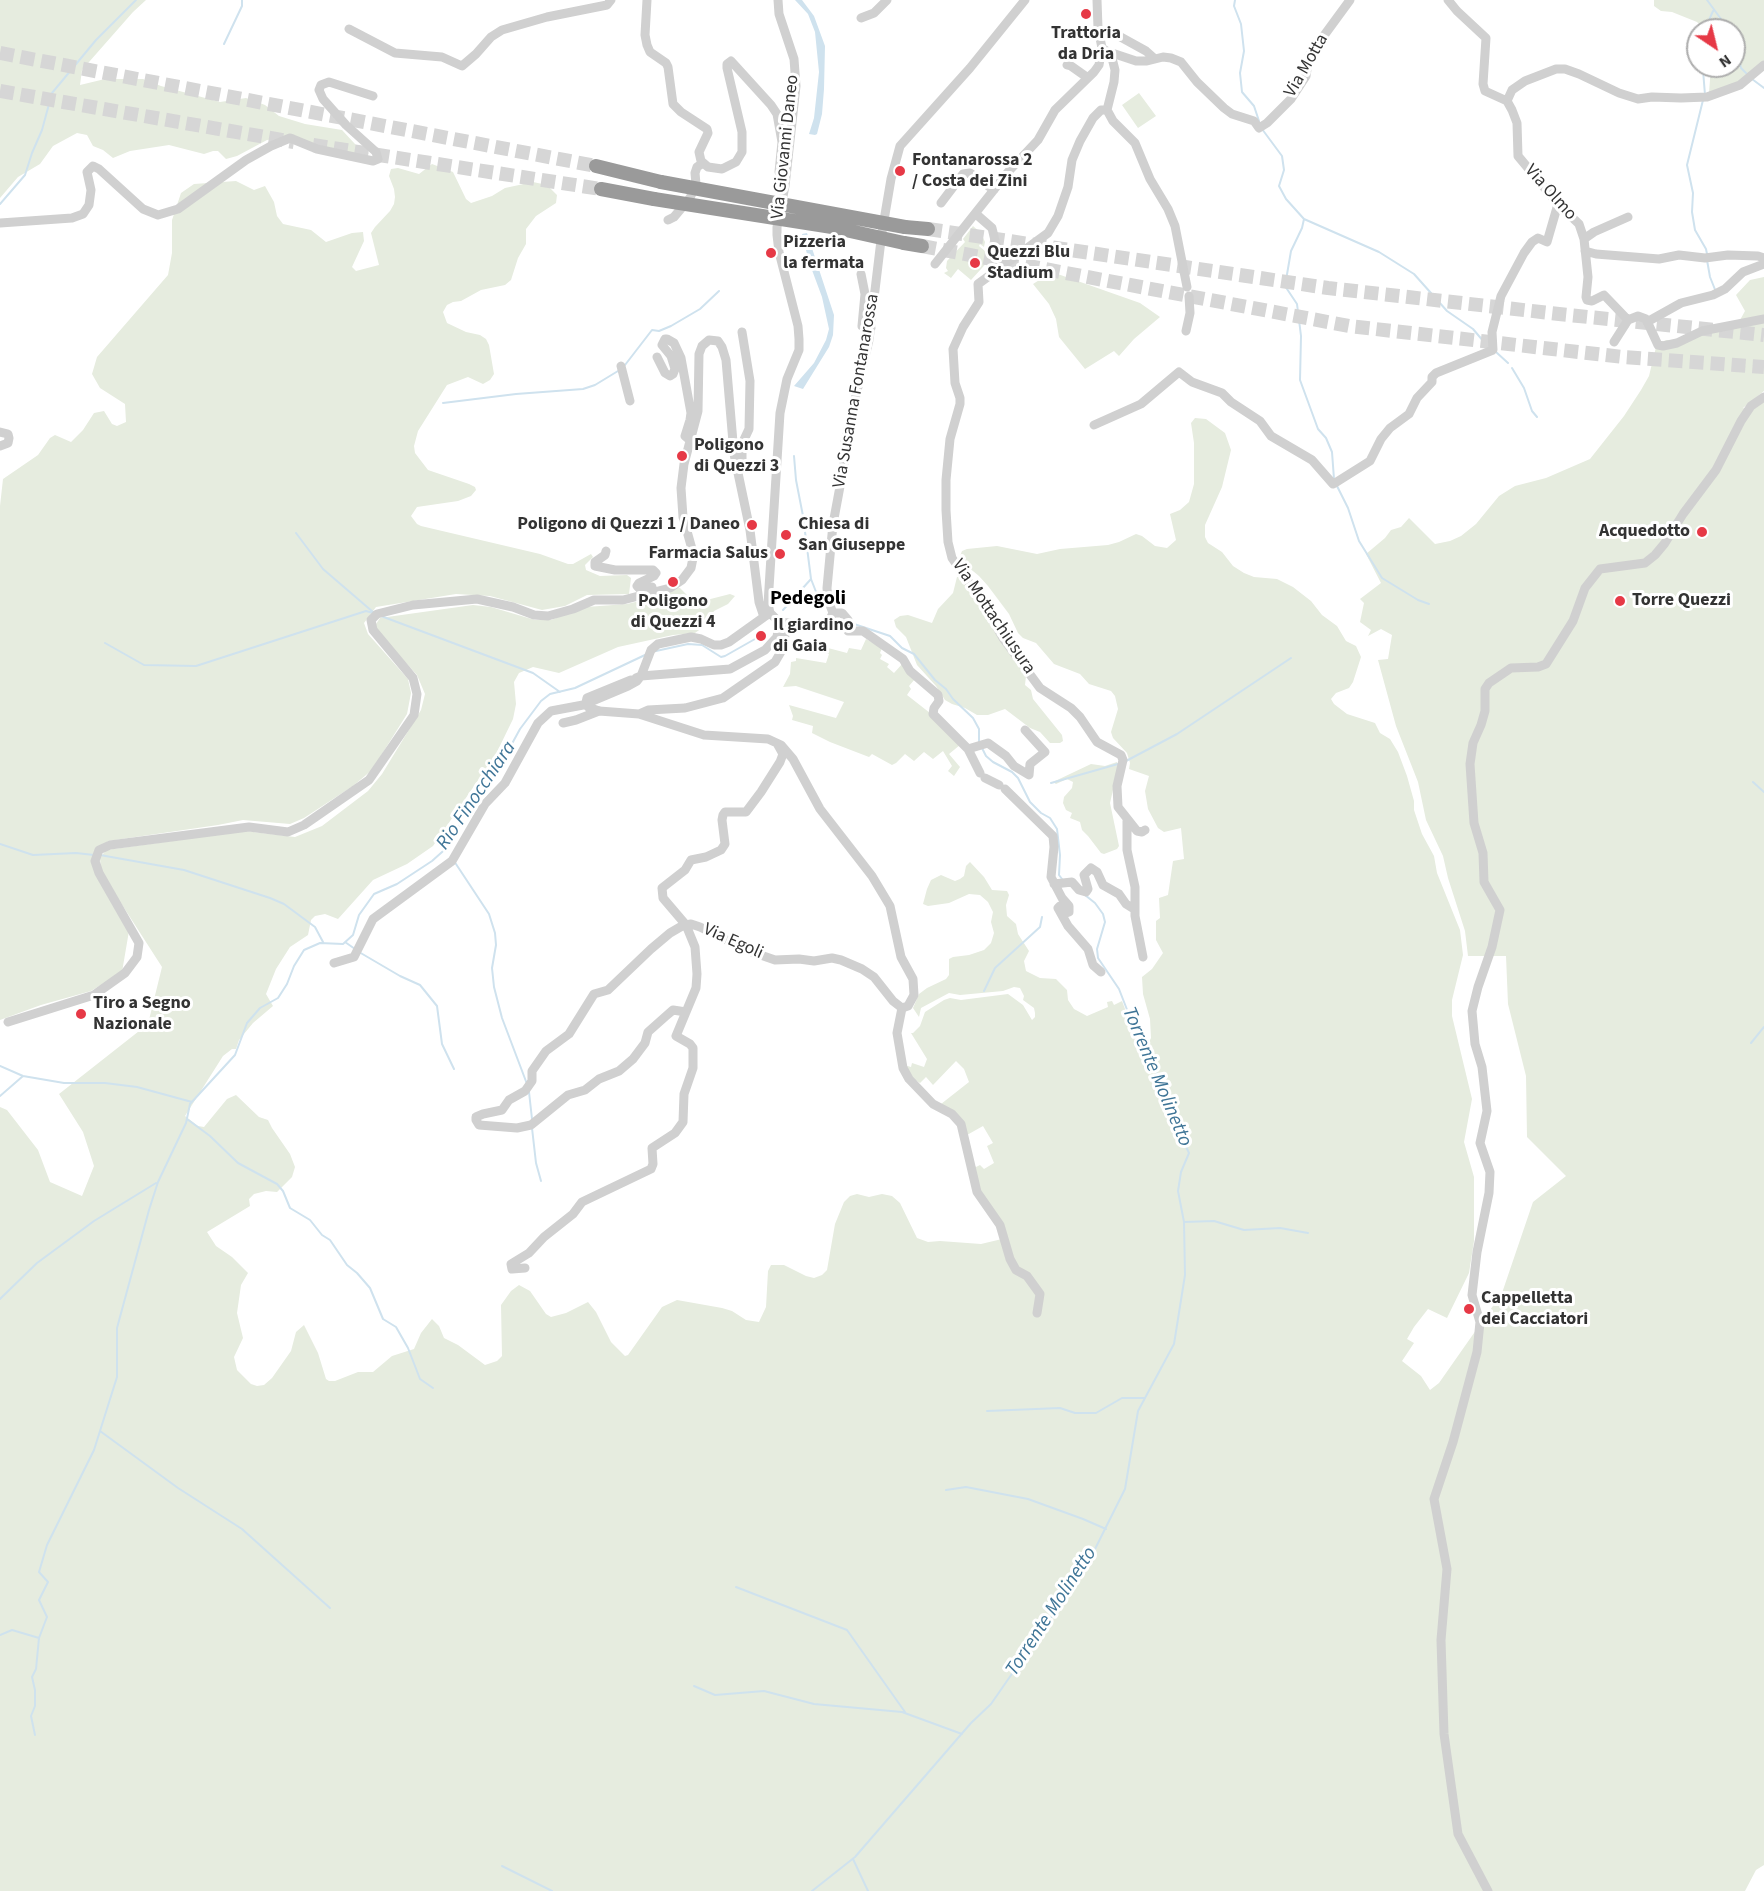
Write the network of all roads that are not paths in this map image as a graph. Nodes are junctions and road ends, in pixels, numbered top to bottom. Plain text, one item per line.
1 (611, 0) edge
2 (647, 0) edge
3 (778, 0) edge
4 (887, 0) edge
5 (1025, 0) edge
6 (1097, 0) edge
7 (1350, 0) edge
8 (1448, 0) edge
9 (861, 18) dead end
10 (349, 29) dead end
11 (1117, 35) dead end
12 (1106, 50) junction
13 (1155, 59) junction
14 (1067, 65) dead end
15 (1764, 65) edge
16 (1088, 78) junction
17 (374, 96) dead end
18 (1507, 101) junction
19 (1107, 110) junction
20 (703, 163) junction
21 (596, 166) tunnel mouth
22 (786, 177) junction
23 (601, 189) tunnel mouth
24 (994, 190) junction
25 (941, 203) dead end
26 (1558, 204) junction
27 (976, 214) junction
28 (1628, 218) dead end
29 (668, 220) dead end
30 (0, 223) edge
31 (928, 229) tunnel mouth
32 (1584, 238) junction
33 (922, 246) tunnel mouth
34 (1585, 251) junction
35 (1764, 258) edge
36 (935, 264) dead end
37 (1764, 264) edge
38 (999, 267) junction
39 (861, 274) dead end
40 (1764, 319) edge
41 (1628, 320) junction
42 (1647, 322) junction
43 (871, 328) junction
44 (1186, 331) dead end
45 (742, 332) dead end
46 (1614, 342) dead end
47 (657, 357) dead end
48 (621, 368) dead end
49 (1764, 397) edge
50 (630, 401) dead end
51 (1094, 425) dead end
52 (0, 432) edge
53 (691, 441) junction
54 (0, 446) edge
55 (738, 472) junction
56 (606, 551) dead end
57 (670, 588) junction
58 (833, 613) junction
59 (767, 615) junction
60 (779, 622) junction
61 (777, 637) junction
62 (642, 674) junction
63 (599, 711) junction
64 (639, 714) junction
65 (563, 723) dead end
66 (1025, 730) dead end
67 (776, 742) junction
68 (976, 747) junction
69 (1127, 821) junction
70 (1145, 830) dead end
71 (1054, 884) junction
72 (1134, 909) junction
73 (686, 925) junction
74 (1143, 957) dead end
75 (334, 963) dead end
76 (1101, 972) dead end
77 (902, 1008) junction
78 (686, 1012) junction
79 (8, 1022) dead end
80 (525, 1268) dead end
81 (1036, 1313) dead end
82 (1488, 1891) edge

1 - 10 street
2 - 20 street
3 - 22 street, Via Giovanni Daneo
4 - 9 street
5 - 43 street, Via Susanna Fontanarossa
6 - 12 street
7 - 13 street, Via Motta
8 - 18 street
11 - 13 street
12 - 13 street, Via Motta
12 - 16 street
12 - 19 street
14 - 16 street
15 - 18 street
16 - 24 street
17 - 30 street
18 - 26 street, Via Olmo
19 - 38 street, Via Mottachiusura
19 - 44 street
20 - 22 street
20 - 29 street
21 - 31 highway, bridge
22 - 59 street, Via Giovanni Daneo
23 - 33 highway, bridge
24 - 25 street
24 - 27 street
26 - 32 street, Via Olmo
26 - 51 street
27 - 36 street
27 - 38 street
28 - 32 street, Via Olmo
32 - 34 street, Via Olmo
34 - 35 street
34 - 41 street, Via Olmo
37 - 42 street
38 - 69 street, Via Mottachiusura
39 - 43 street
40 - 42 street
41 - 42 street
41 - 46 street
43 - 58 street, Via Susanna Fontanarossa
45 - 55 street
47 - 53 street
48 - 50 street
49 - 82 street
52 - 54 street
53 - 55 street
53 - 57 street
55 - 59 street
56 - 57 street
57 - 79 street
58 - 60 street
58 - 68 street
59 - 60 street
59 - 62 street
60 - 61 street
61 - 62 street
61 - 64 street
62 - 63 street, bridge
62 - 75 street
63 - 64 street
63 - 65 street
64 - 67 street
66 - 68 street
67 - 73 street
67 - 77 street
68 - 71 street
69 - 70 street
69 - 72 street, Via Mottachiusura
71 - 72 street
71 - 76 street
72 - 74 street, Via Mottachiusura
73 - 77 street, Via Egoli
73 - 78 street
73 - 78 street, Via Egoli
77 - 81 street
78 - 80 street

